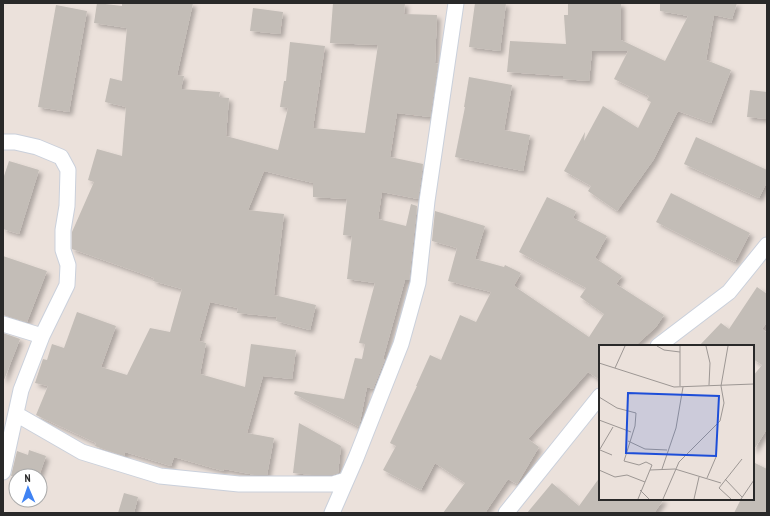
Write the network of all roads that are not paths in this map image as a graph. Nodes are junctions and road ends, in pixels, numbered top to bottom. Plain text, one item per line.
1 (456, 3) edge
2 (3, 142) edge
3 (767, 245) edge
4 (3, 324) edge
5 (42, 336) junction
6 (659, 345) edge
7 (599, 397) edge
8 (16, 414) junction
9 (3, 472) edge
10 (346, 480) junction
11 (332, 513) edge
12 (506, 513) edge

1 - 10 street
2 - 5 street
3 - 6 street
4 - 5 street
5 - 8 street
7 - 12 street
8 - 9 street
8 - 10 street
10 - 11 street

